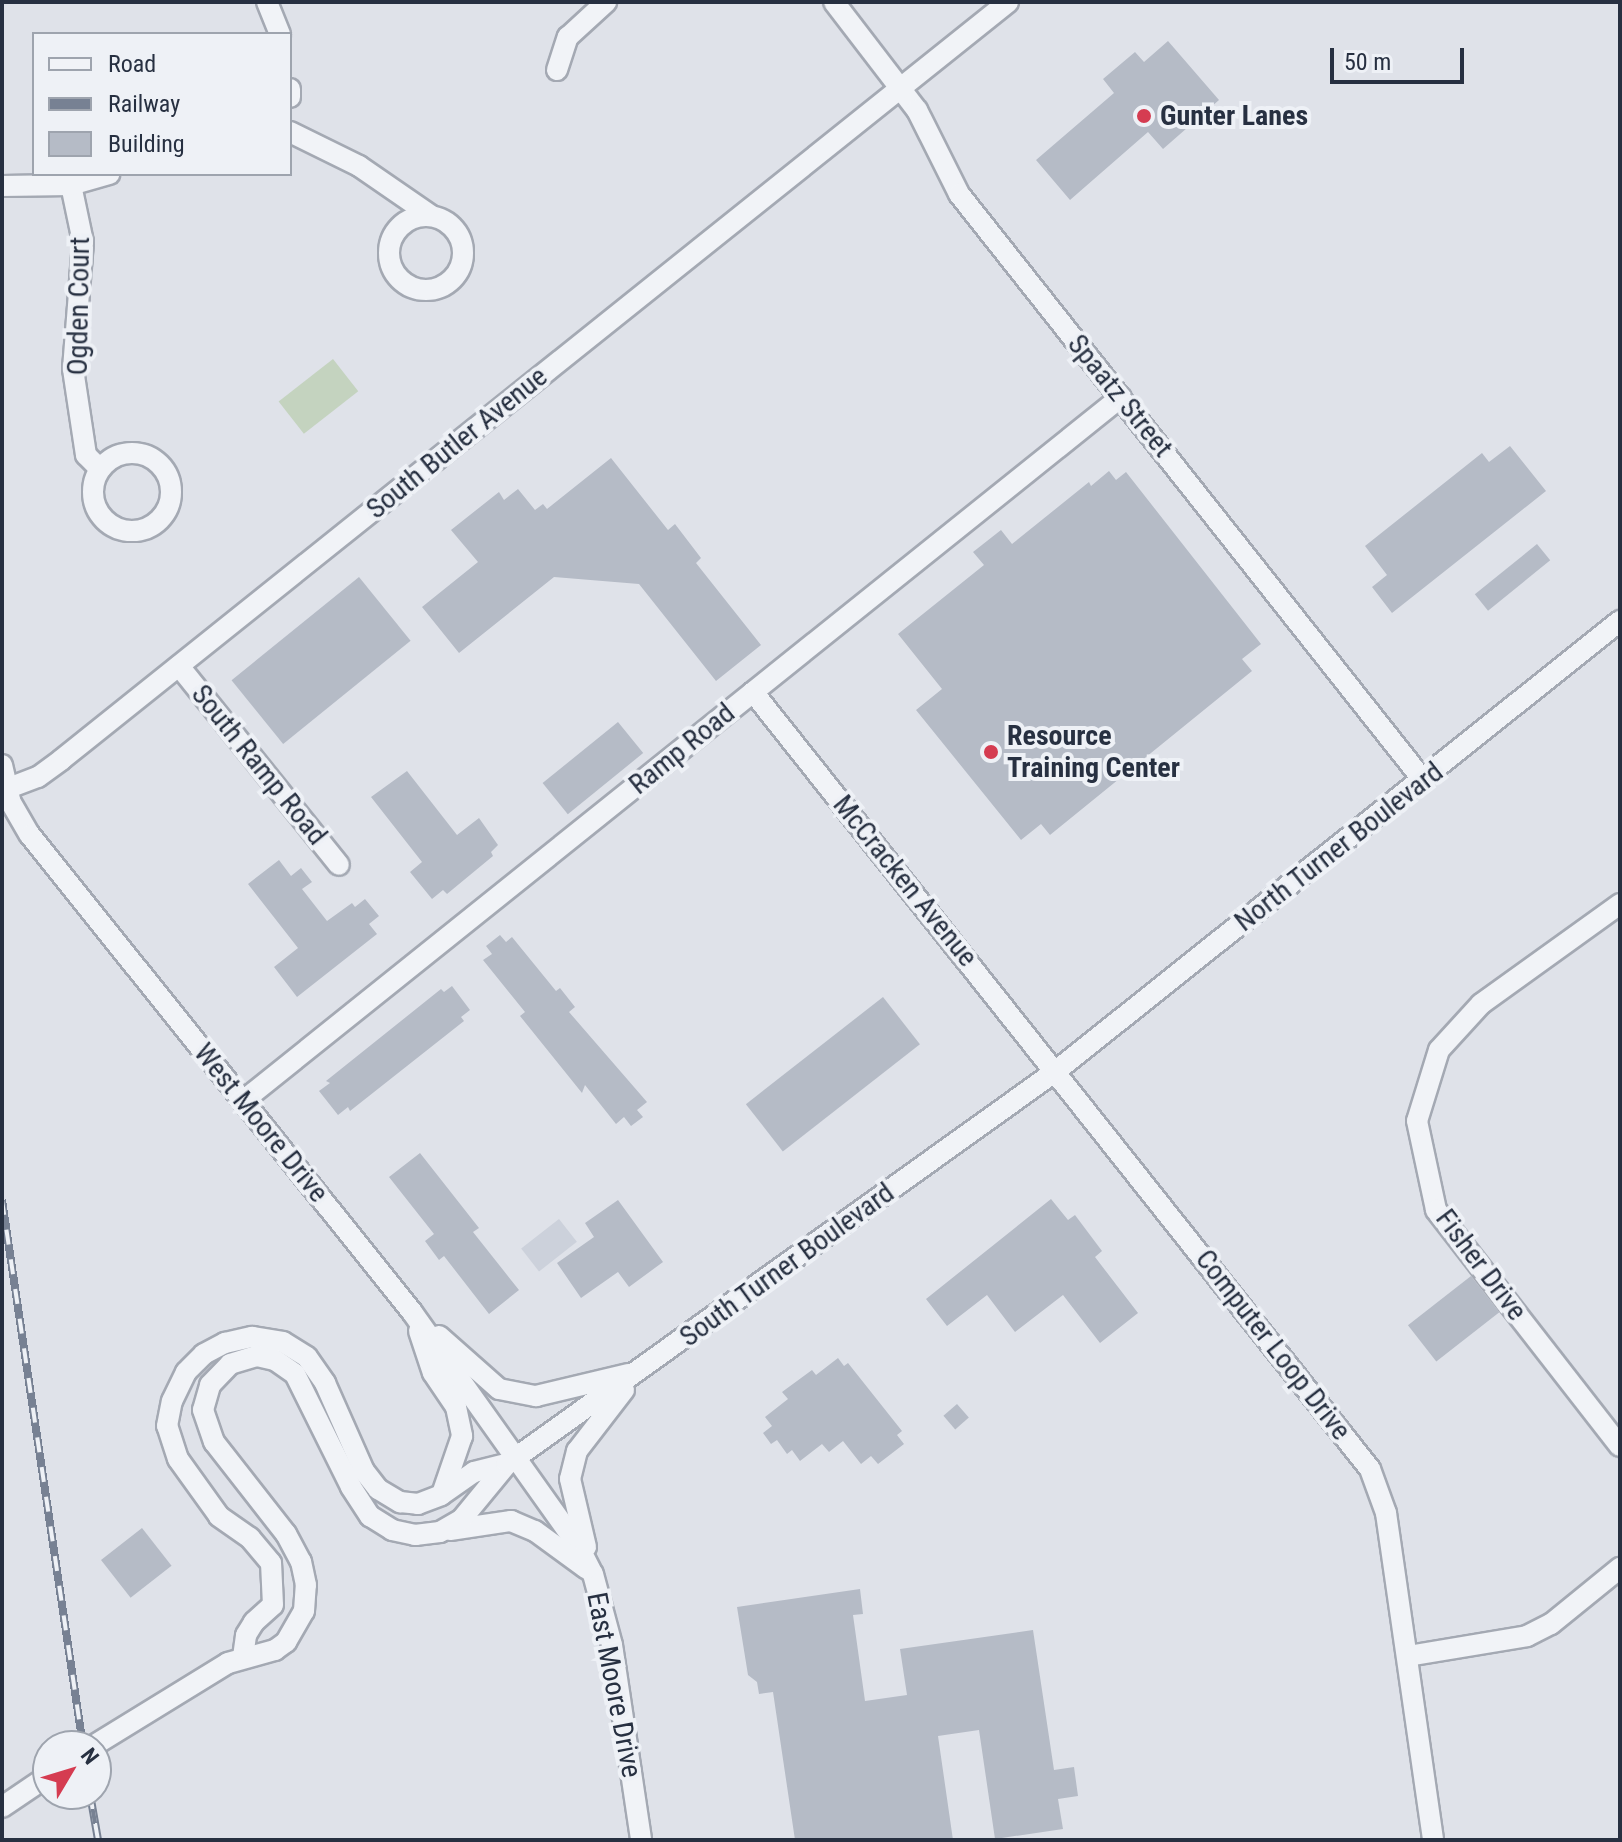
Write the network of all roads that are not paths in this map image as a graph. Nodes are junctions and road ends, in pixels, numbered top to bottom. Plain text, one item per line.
1 (267, 2) edge
2 (606, 2) edge
3 (834, 2) edge
4 (1008, 2) edge
5 (279, 32) edge
6 (557, 70) dead end
7 (902, 87) junction
8 (292, 133) edge
9 (102, 176) edge
10 (71, 185) junction
11 (2, 186) edge
12 (430, 215) dead end
13 (1121, 397) junction
14 (100, 469) dead end
15 (1620, 621) edge
16 (179, 666) junction
17 (753, 692) junction
18 (2, 765) edge
19 (1423, 780) junction
20 (6, 789) junction
21 (339, 865) dead end
22 (1620, 904) edge
23 (1056, 1071) junction
24 (243, 1101) junction
25 (412, 1312) junction
26 (639, 1371) junction
27 (1620, 1446) edge
28 (512, 1461) junction
29 (441, 1495) junction
30 (440, 1532) junction
31 (1620, 1568) edge
32 (593, 1574) junction
33 (1408, 1656) junction
34 (243, 1657) junction
35 (112, 1735) edge
36 (32, 1787) edge
37 (2, 1807) edge
38 (641, 1840) edge
39 (1433, 1840) edge

1 - 5 street
2 - 6 street
3 - 7 street, Spaatz Street
4 - 7 street, South Butler Avenue
7 - 13 street, Spaatz Street
7 - 16 street, South Butler Avenue
8 - 12 street
9 - 10 street
10 - 11 street
10 - 14 street, Ogden Court
13 - 17 street, Ramp Road
13 - 19 street, Spaatz Street
15 - 19 street, North Turner Boulevard
16 - 20 street, South Butler Avenue
16 - 21 street, South Ramp Road
17 - 23 street, McCracken Avenue
17 - 24 street, Ramp Road
18 - 20 street, West Moore Drive
19 - 23 street, North Turner Boulevard
20 - 24 street, West Moore Drive
22 - 27 street, Fisher Drive
23 - 26 street, South Turner Boulevard
23 - 33 street, Computer Loop Drive
24 - 25 street, West Moore Drive
25 - 26 street
25 - 28 street, West Moore Drive
25 - 29 street
26 - 28 street, South Turner Boulevard
26 - 32 street
28 - 29 street
28 - 30 street
28 - 32 street, East Moore Drive
29 - 34 street
30 - 32 street
30 - 34 street
31 - 33 street
32 - 38 street, East Moore Drive
33 - 39 street, Computer Loop Drive
34 - 35 street
36 - 37 street

